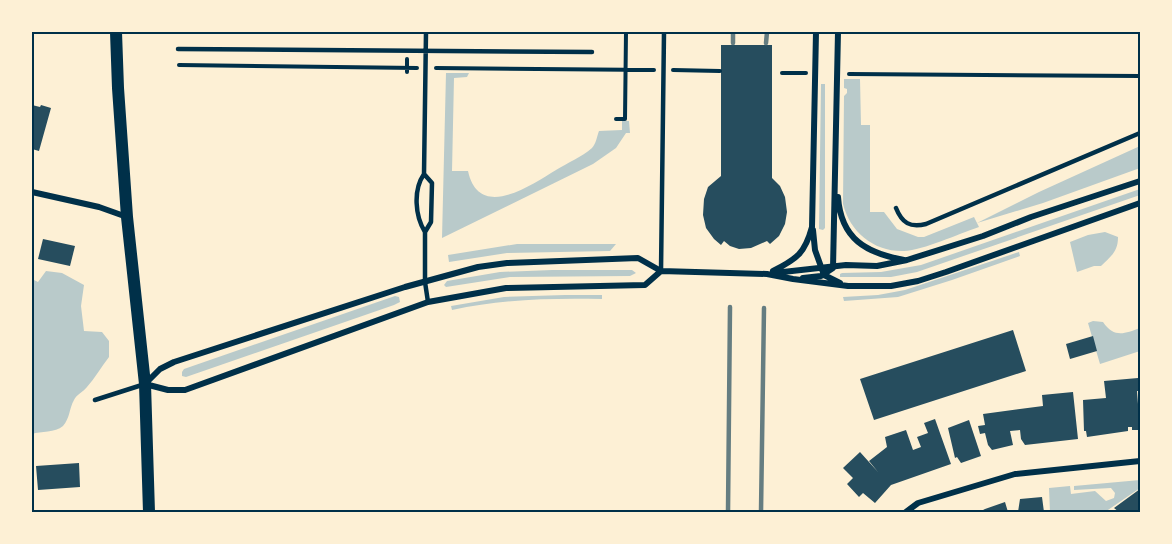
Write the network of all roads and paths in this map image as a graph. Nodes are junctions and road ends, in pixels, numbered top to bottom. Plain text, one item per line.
1 (116, 32) edge
2 (426, 32) edge
3 (626, 32) edge
4 (664, 32) edge
5 (816, 32) edge
6 (838, 32) edge
7 (178, 49) dead end
8 (426, 51) junction
9 (592, 52) dead end
10 (179, 65) dead end
11 (426, 68) junction
12 (626, 70) junction
13 (663, 70) junction
14 (720, 71) dead end
15 (782, 73) dead end
16 (816, 74) junction
17 (837, 74) junction
18 (1140, 76) edge
19 (616, 118) dead end
20 (1140, 133) edge
21 (836, 172) junction
22 (424, 174) junction
23 (1140, 182) edge
24 (32, 192) edge
25 (1140, 203) edge
26 (896, 208) dead end
27 (128, 217) junction
28 (812, 227) junction
29 (425, 232) junction
30 (907, 261) junction
31 (832, 268) junction
32 (661, 271) junction
33 (822, 272) junction
34 (767, 274) junction
35 (793, 279) junction
36 (425, 282) junction
37 (848, 286) junction
38 (428, 302) junction
39 (145, 384) junction
40 (95, 400) dead end
41 (1140, 461) edge
42 (149, 513) edge
43 (906, 513) edge

1 - 27 main road
2 - 8 lane
3 - 12 path
4 - 13 lane
5 - 16 street
6 - 17 street
7 - 8 lane
8 - 9 lane
8 - 11 lane
10 - 11 path
11 - 12 path
11 - 22 lane
12 - 13 path
12 - 19 path
13 - 14 path
13 - 32 lane
15 - 16 path
16 - 28 street
17 - 18 path
17 - 21 street
20 - 26 lane
21 - 30 street
21 - 31 street
22 - 29 lane
22 - 29 lane
23 - 30 street
24 - 27 street
25 - 37 street
27 - 39 main road
28 - 33 street
28 - 34 street
29 - 36 lane
30 - 31 street
31 - 33 street
32 - 34 street
32 - 36 street
32 - 38 street
33 - 34 street
33 - 35 street
33 - 37 street
34 - 35 street
35 - 37 street
36 - 38 lane
36 - 39 street
38 - 39 street
39 - 40 lane
39 - 42 main road
41 - 43 street

